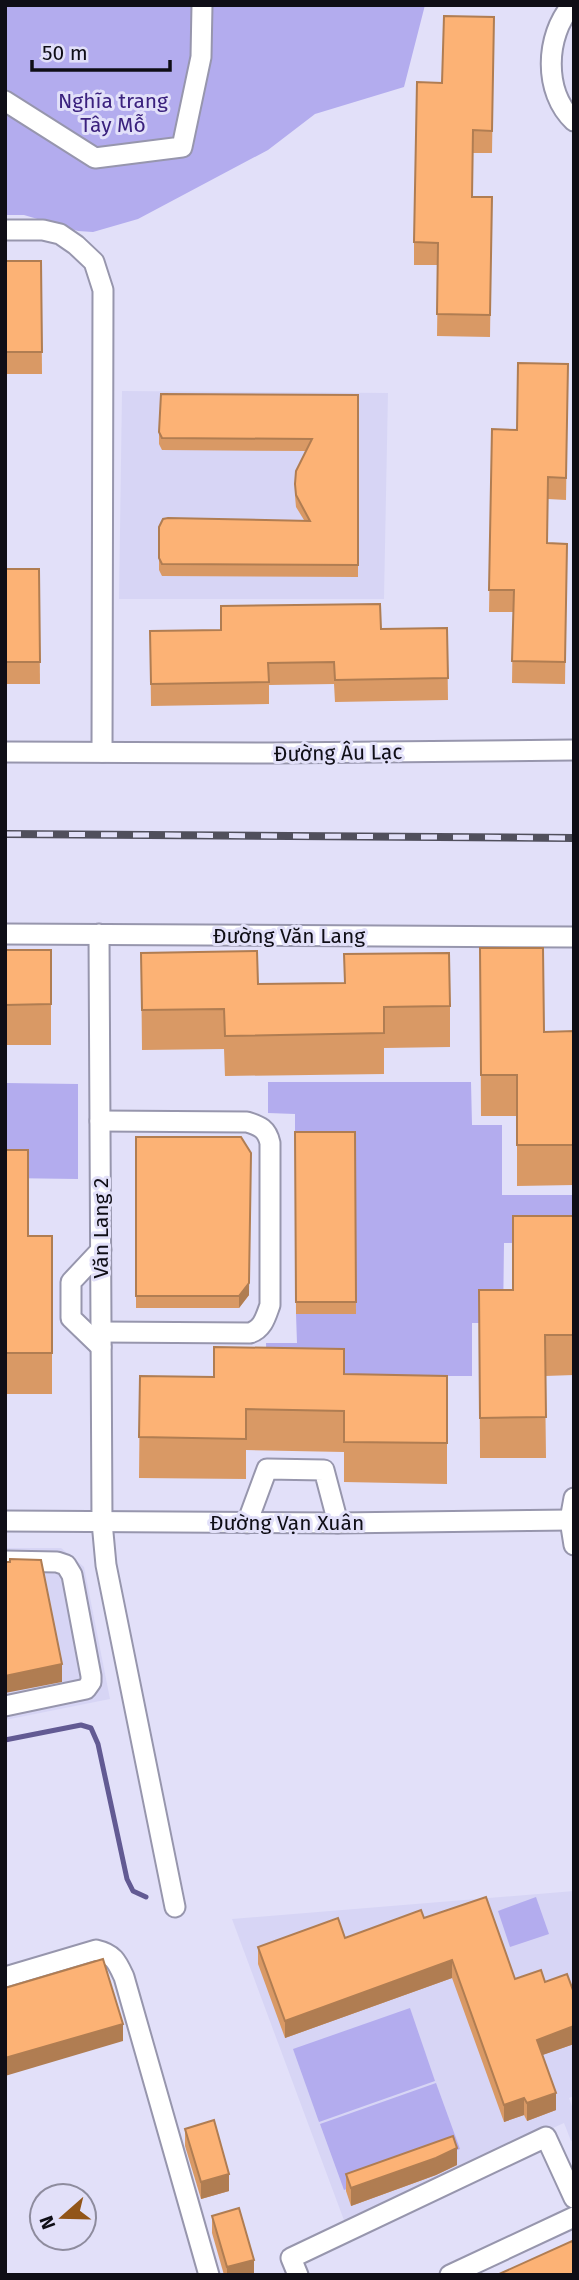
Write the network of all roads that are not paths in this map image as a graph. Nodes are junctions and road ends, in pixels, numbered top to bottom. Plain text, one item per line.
1 (202, 5) edge
2 (572, 5) edge
3 (5, 101) edge
4 (574, 121) edge
5 (5, 230) edge
6 (574, 750) edge
7 (5, 752) edge
8 (102, 752) junction
9 (5, 934) edge
10 (99, 934) junction
11 (574, 937) edge
12 (100, 1121) junction
13 (101, 1250) junction
14 (101, 1340) junction
15 (574, 1498) edge
16 (570, 1520) junction
17 (5, 1521) edge
18 (102, 1522) junction
19 (247, 1523) junction
20 (338, 1523) junction
21 (574, 1545) edge
22 (5, 1561) edge
23 (5, 1706) edge
24 (175, 1907) dead end
25 (5, 1977) edge
26 (574, 2198) edge
27 (574, 2217) edge
28 (456, 2273) edge
29 (209, 2275) edge
30 (298, 2275) edge

1 - 3 street
2 - 4 street
5 - 8 street
6 - 8 street, Đường Âu Lạc
7 - 8 street, Đường Âu Lạc
9 - 10 street, Đường Văn Lang
10 - 11 street, Đường Văn Lang
10 - 12 street, Văn Lang 2
12 - 13 street, Văn Lang 2
12 - 14 street
13 - 14 street, Văn Lang 2
13 - 14 street
14 - 18 street, Văn Lang 2
15 - 16 street
16 - 20 street, Đường Vạn Xuân
16 - 21 street
17 - 18 street, Đường Vạn Xuân
18 - 19 street, Đường Vạn Xuân
18 - 24 street, Văn Lang 2
19 - 20 street, Đường Vạn Xuân
19 - 20 street
22 - 23 street
25 - 29 street
26 - 30 street
27 - 28 street

